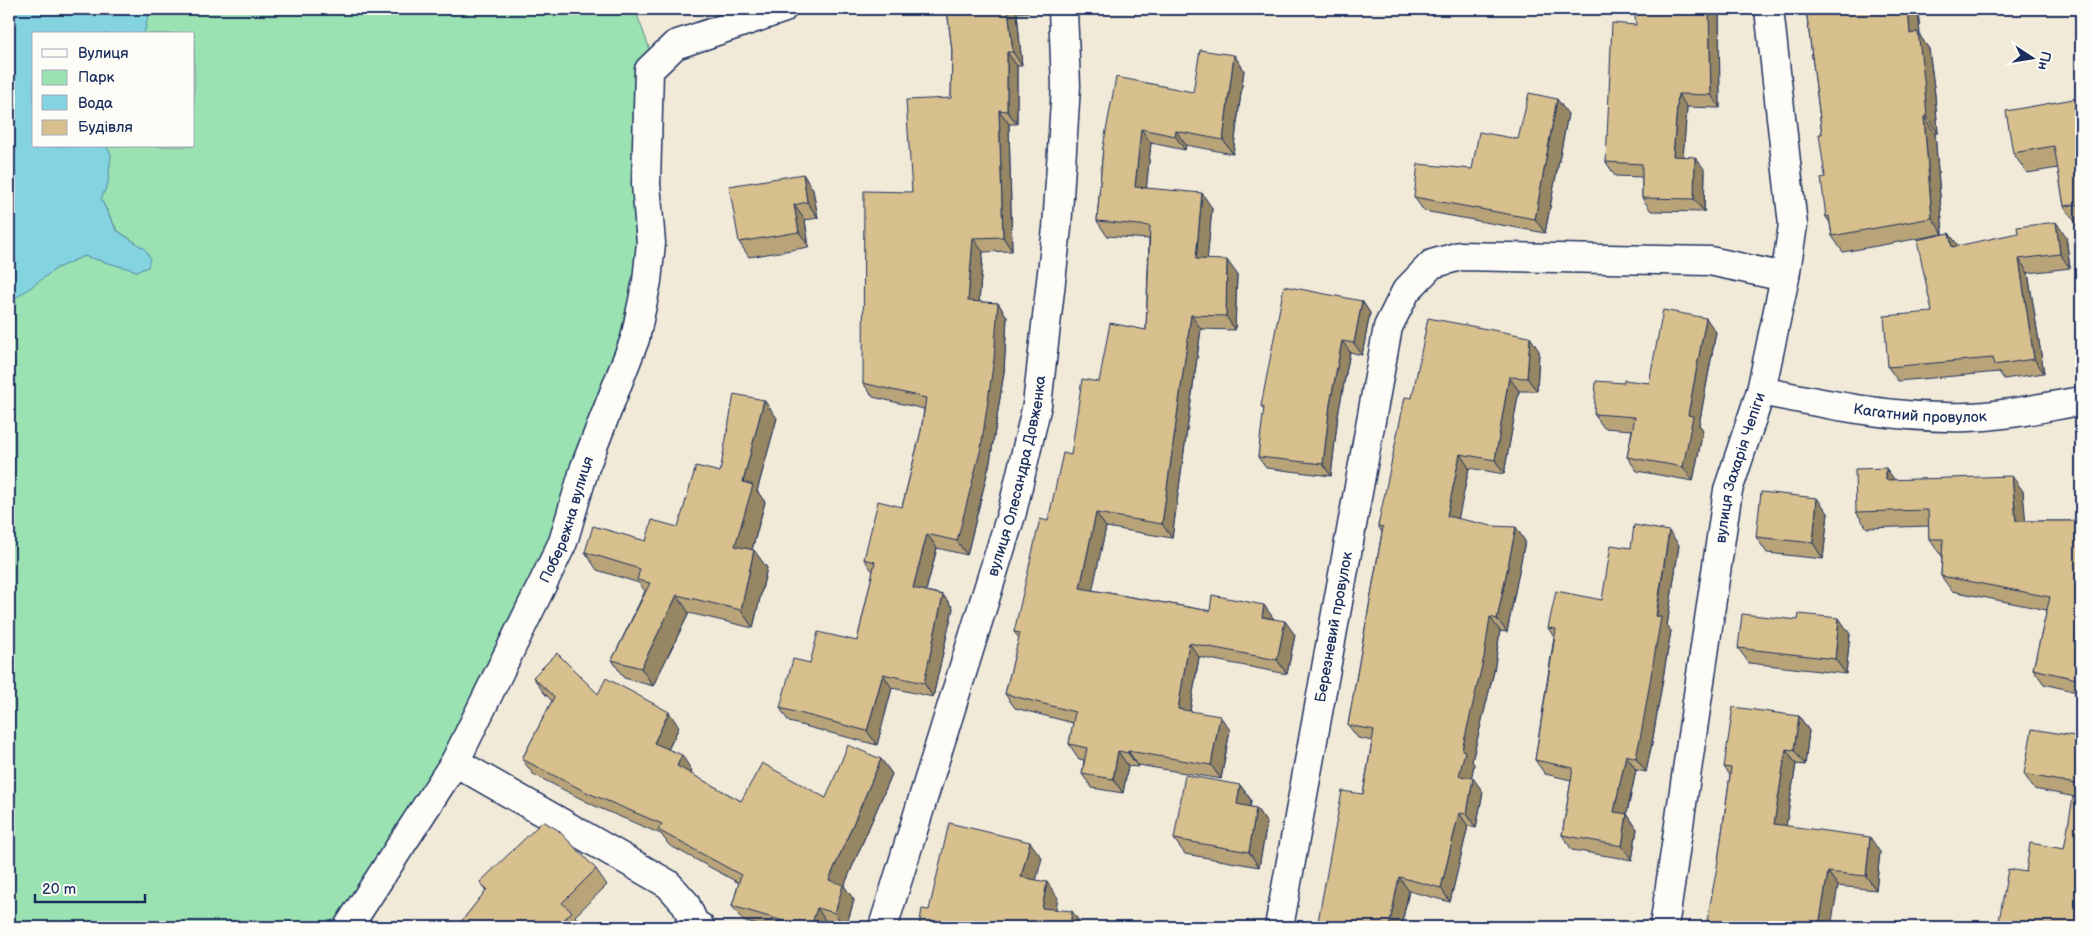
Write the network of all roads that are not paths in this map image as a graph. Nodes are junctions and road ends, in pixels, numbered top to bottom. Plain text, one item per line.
1 (782, 9) edge
2 (1063, 9) edge
3 (1769, 9) edge
4 (1785, 277) junction
5 (1760, 391) junction
6 (2081, 401) edge
7 (456, 762) junction
8 (694, 926) edge
9 (348, 927) edge
10 (883, 927) edge
11 (1278, 927) edge
12 (1664, 927) edge

1 - 7 street, Побережна вулиця
2 - 10 street, вулиця Олесандра Довженка
3 - 4 street, вулиця Захарія Чепіги
4 - 5 street, вулиця Захарія Чепіги
4 - 11 street, Березневий провулок
5 - 6 street, Кагатний провулок
5 - 12 street, вулиця Захарія Чепіги
7 - 8 street
7 - 9 street, Побережна вулиця

